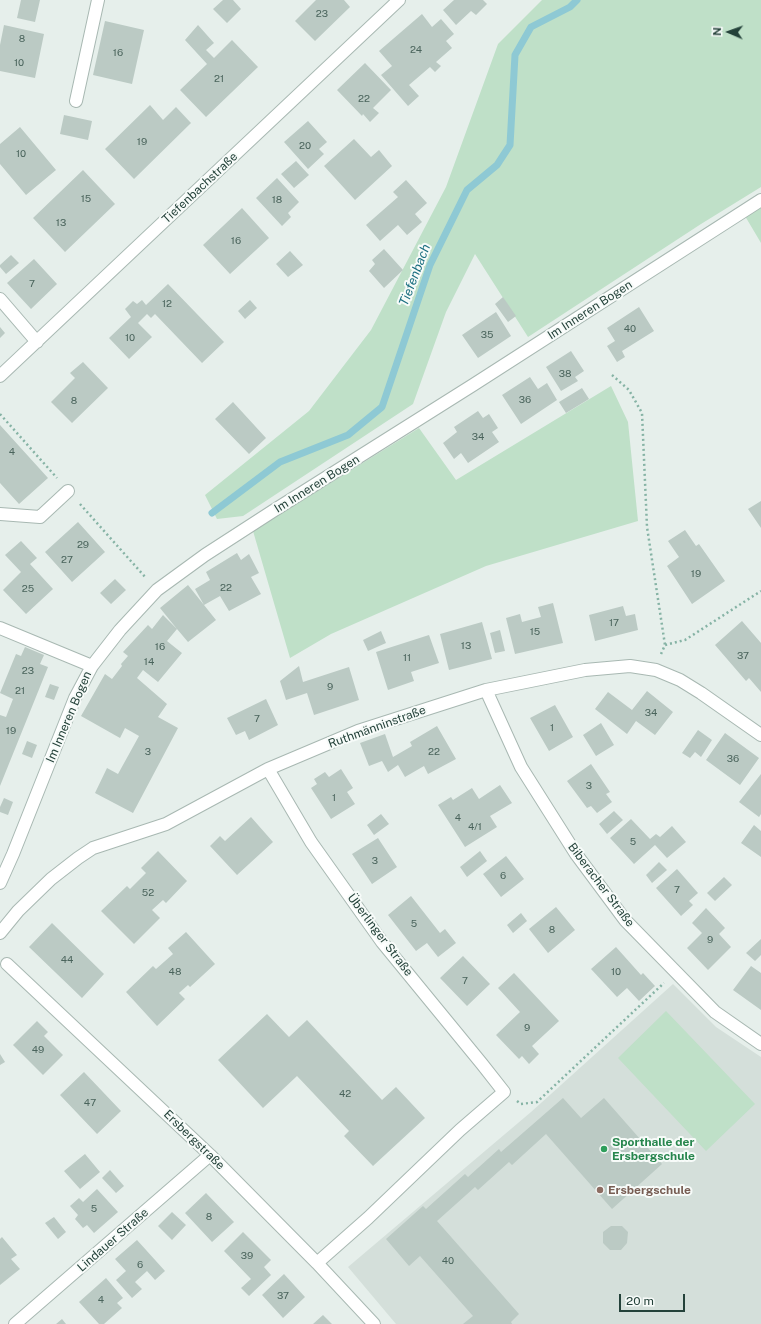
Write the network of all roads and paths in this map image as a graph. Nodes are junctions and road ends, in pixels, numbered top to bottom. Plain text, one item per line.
1 (98, 0) edge
2 (399, 0) edge
3 (76, 101) dead end
4 (761, 200) edge
5 (0, 299) edge
6 (37, 342) junction
7 (612, 375) dead end
8 (0, 376) edge
9 (68, 490) dead end
10 (0, 514) edge
11 (761, 591) edge
12 (0, 628) edge
13 (665, 645) junction
14 (92, 666) junction
15 (656, 670) junction
16 (486, 690) junction
17 (761, 735) edge
18 (268, 769) junction
19 (0, 883) edge
20 (0, 932) edge
21 (7, 964) dead end
22 (676, 972) junction
23 (761, 1044) edge
24 (504, 1092) junction
25 (210, 1155) junction
26 (317, 1263) junction
27 (15, 1324) edge
28 (374, 1324) edge

1 - 3 street
2 - 6 street, Tiefenbachstraße
4 - 14 street, Im Inneren Bogen
5 - 6 street
6 - 8 street, Tiefenbachstraße
7 - 13 path
9 - 10 street
11 - 13 path
12 - 14 street
13 - 15 path
14 - 19 street, Im Inneren Bogen
15 - 16 street, Ruthmänninstraße
15 - 17 street, Ruthmänninstraße
16 - 18 street, Ruthmänninstraße
16 - 22 street, Biberacher Straße
18 - 20 street, Ruthmänninstraße
18 - 24 street, Überlinger Straße
21 - 25 street, Ersbergstraße
22 - 23 street, Biberacher Straße
22 - 24 path
24 - 26 street
25 - 26 street, Ersbergstraße
25 - 27 street, Lindauer Straße
26 - 28 street, Ersbergstraße

